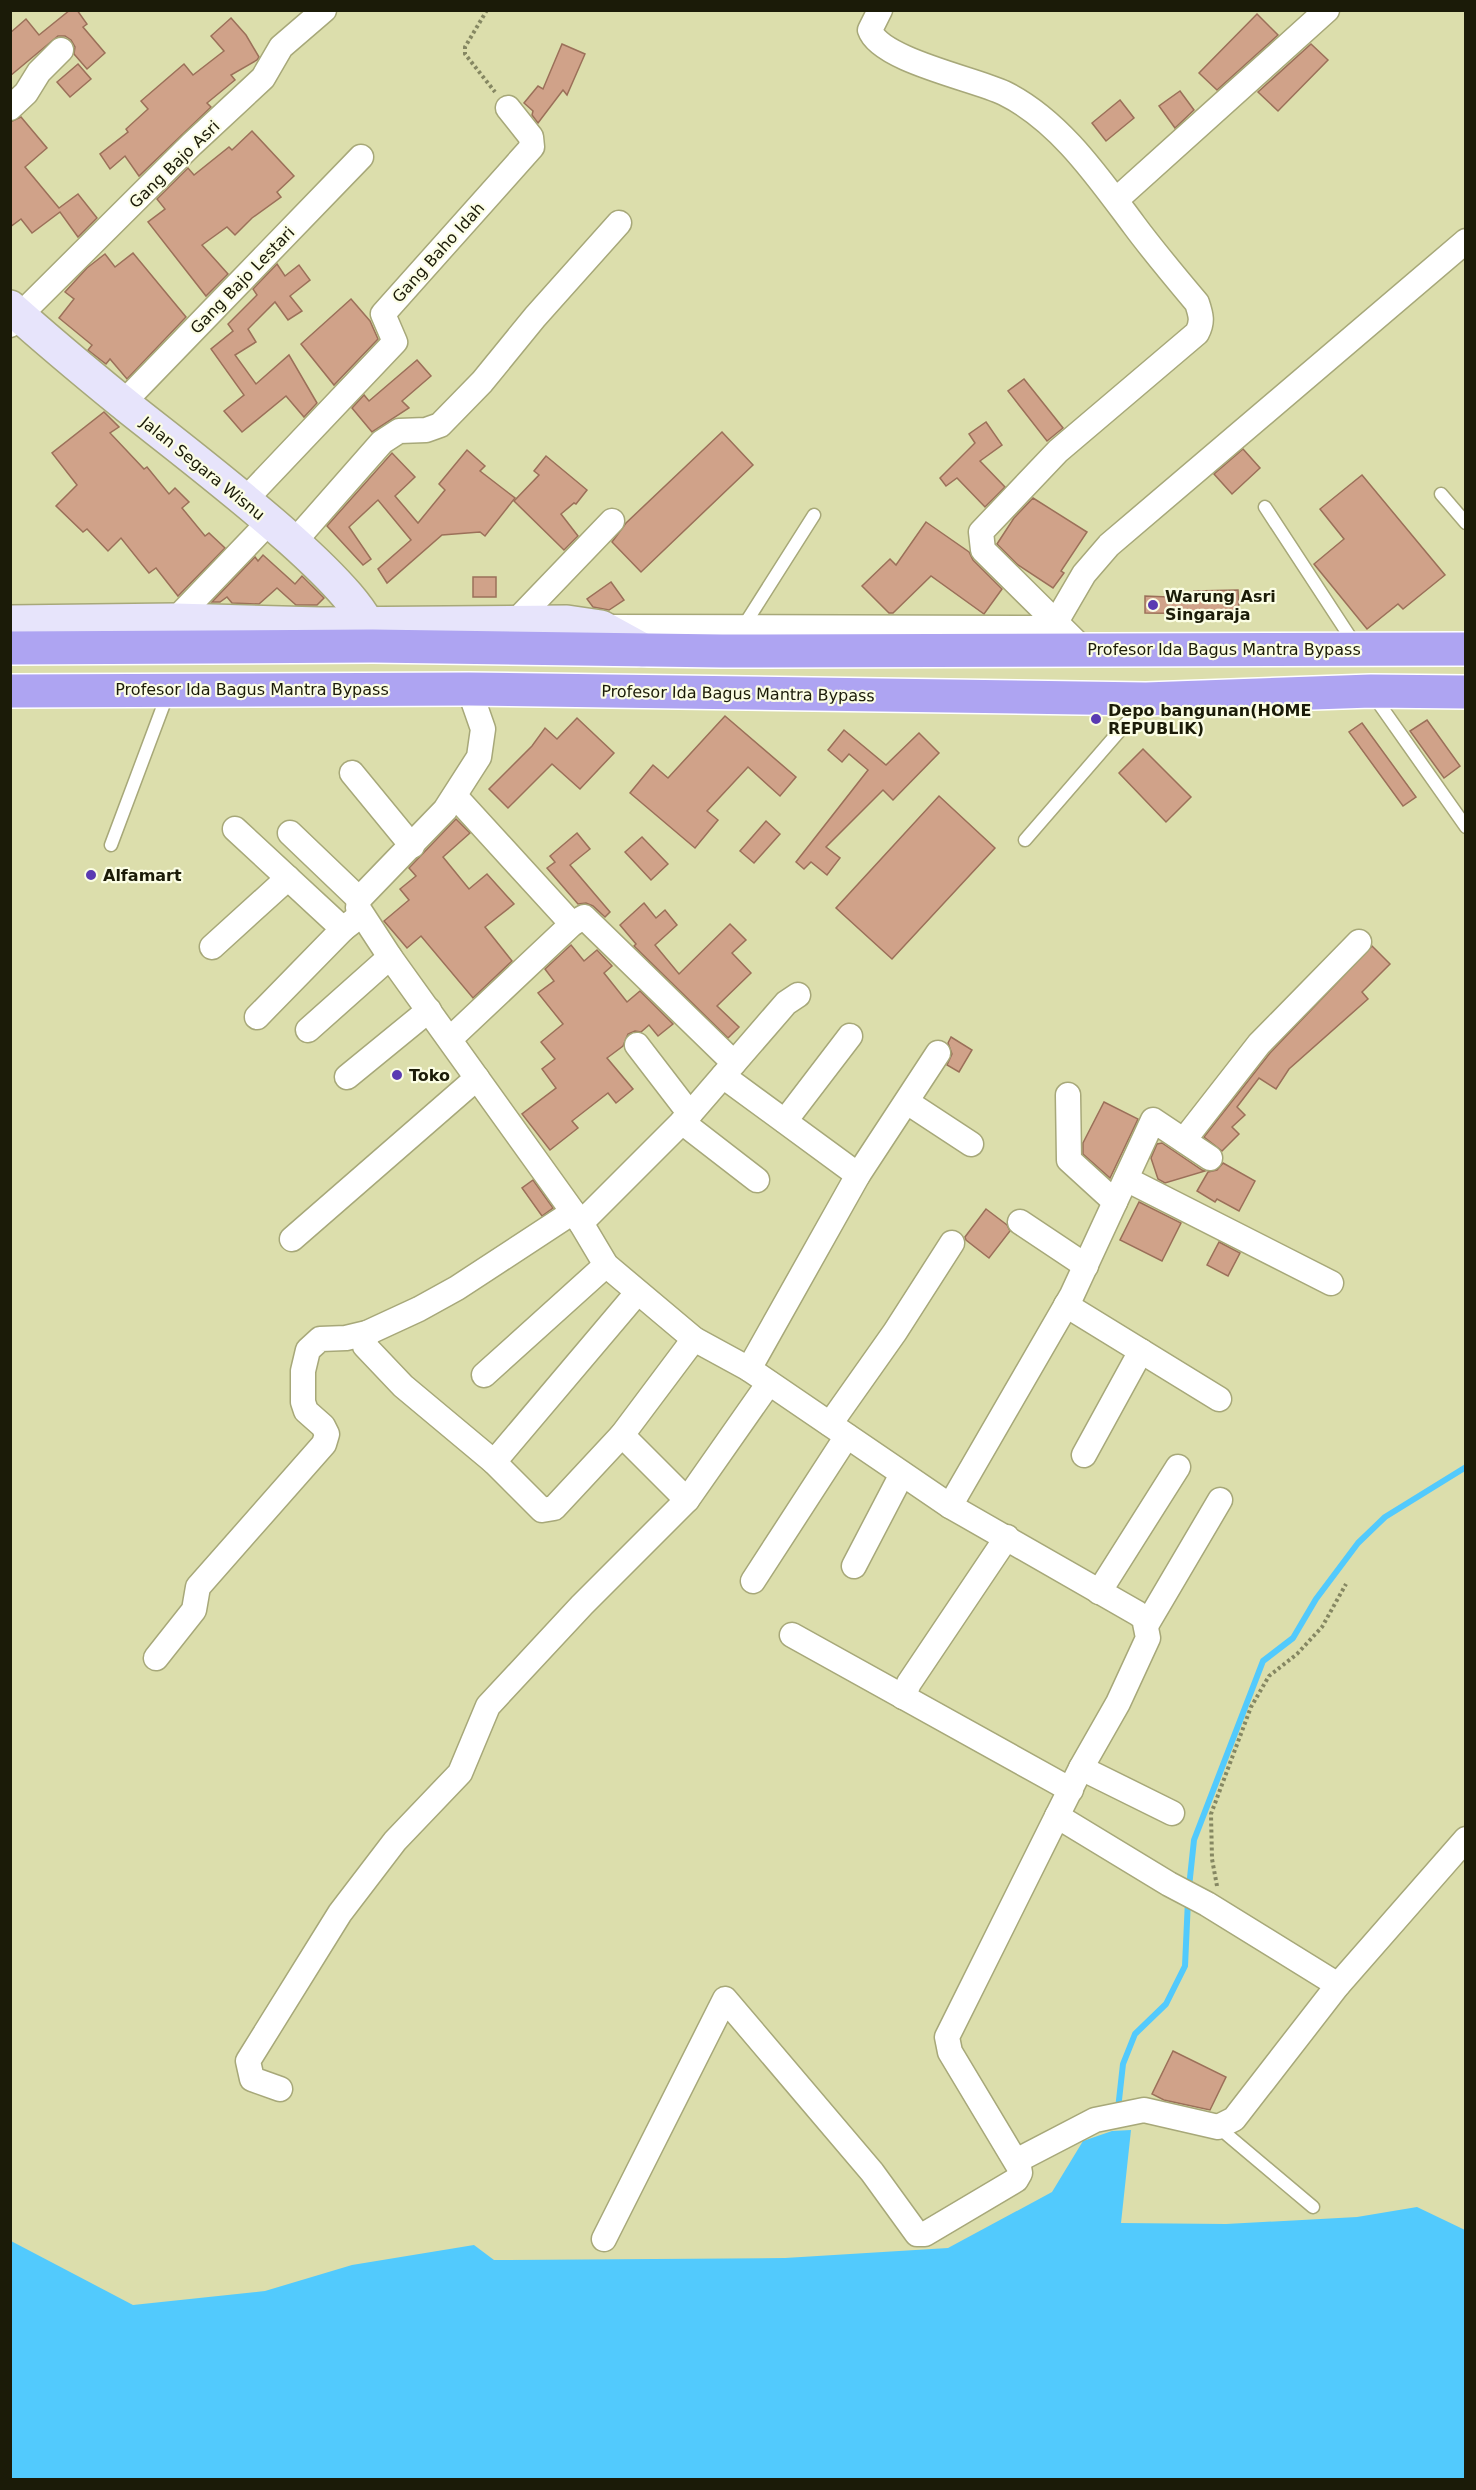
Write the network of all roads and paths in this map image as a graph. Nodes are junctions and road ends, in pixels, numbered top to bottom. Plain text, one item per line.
1 (324, 10) edge
2 (487, 10) edge
3 (880, 10) edge
4 (1326, 10) edge
5 (61, 50) dead end
6 (10, 108) edge
7 (508, 108) joint
8 (361, 157) dead end
9 (1116, 200) junction
10 (619, 223) dead end
11 (1466, 241) edge
12 (14, 316) edge
13 (123, 403) junction
14 (1441, 494) dead end
15 (245, 500) junction
16 (1264, 507) dead end
17 (814, 515) dead end
18 (612, 521) dead end
19 (269, 522) junction
20 (1466, 523) edge
21 (294, 542) junction
22 (175, 620) junction
23 (10, 622) edge
24 (513, 624) junction
25 (601, 627) junction
26 (743, 627) junction
27 (1067, 633) junction
28 (371, 635) junction
29 (10, 648) edge
30 (431, 648) junction
31 (1358, 649) junction
32 (1466, 649) edge
33 (643, 650) junction
34 (169, 689) junction
35 (434, 689) junction
36 (469, 689) junction
37 (10, 690) edge
38 (1371, 691) junction
39 (1466, 692) edge
40 (1146, 699) junction
41 (352, 773) dead end
42 (455, 796) junction
43 (1466, 827) edge
44 (235, 829) dead end
45 (290, 833) dead end
46 (1025, 840) dead end
47 (111, 845) dead end
48 (412, 846) junction
49 (288, 878) junction
50 (354, 915) junction
51 (572, 924) junction
52 (1359, 942) dead end
53 (212, 947) dead end
54 (390, 957) junction
55 (798, 995) dead end
56 (429, 1010) junction
57 (257, 1017) dead end
58 (308, 1030) dead end
59 (849, 1036) dead end
60 (450, 1039) junction
61 (637, 1045) dead end
62 (938, 1053) dead end
63 (728, 1070) junction
64 (347, 1077) dead end
65 (477, 1078) junction
66 (1068, 1095) dead end
67 (907, 1102) junction
68 (686, 1118) junction
69 (785, 1121) junction
70 (1184, 1140) junction
71 (971, 1144) dead end
72 (1210, 1158) dead end
73 (858, 1175) junction
74 (1126, 1179) junction
75 (757, 1180) dead end
76 (1115, 1202) junction
77 (577, 1217) junction
78 (1020, 1222) dead end
79 (292, 1239) dead end
80 (952, 1243) dead end
81 (606, 1265) junction
82 (1086, 1266) junction
83 (1331, 1283) dead end
84 (637, 1293) junction
85 (1066, 1305) junction
86 (367, 1333) junction
87 (694, 1339) junction
88 (1141, 1351) junction
89 (749, 1370) junction
90 (484, 1375) dead end
91 (769, 1383) junction
92 (1219, 1399) dead end
93 (838, 1430) junction
94 (622, 1435) junction
95 (1084, 1455) dead end
96 (494, 1462) junction
97 (1178, 1467) dead end
98 (903, 1474) junction
99 (687, 1500) junction
100 (1220, 1500) dead end
101 (950, 1506) junction
102 (1006, 1537) junction
103 (854, 1566) dead end
104 (753, 1581) dead end
105 (1346, 1584) dead end
106 (1099, 1592) junction
107 (1147, 1624) junction
108 (792, 1635) dead end
109 (156, 1658) dead end
110 (903, 1696) junction
111 (1081, 1768) junction
112 (1071, 1790) junction
113 (1172, 1813) dead end
114 (1057, 1816) junction
115 (1466, 1839) edge
116 (1215, 1908) junction
117 (1338, 1986) junction
118 (280, 2089) dead end
119 (1218, 2127) junction
120 (1016, 2161) junction
121 (1313, 2207) dead end
122 (604, 2238) dead end

1 - 12 street, Gang Bajo Asri
2 - 7 path
3 - 9 street
4 - 9 street
5 - 6 street
7 - 15 street, Gang Baho Idah
8 - 13 street, Gang Bajo Lestari
9 - 27 street
10 - 21 street
11 - 27 street
12 - 13 street, Jalan Segara Wisnu
13 - 15 street, Jalan Segara Wisnu
14 - 20 lane
15 - 19 street, Jalan Segara Wisnu
16 - 31 lane
17 - 26 lane
18 - 24 street
19 - 21 street, Jalan Segara Wisnu
19 - 22 street
21 - 28 street, Jalan Segara Wisnu
22 - 23 street
22 - 28 street
24 - 25 street
24 - 28 street
25 - 26 street
25 - 33 street
26 - 27 street
27 - 31 highway, Profesor Ida Bagus Mantra Bypass
27 - 33 highway, Profesor Ida Bagus Mantra Bypass
28 - 29 highway, Profesor Ida Bagus Mantra Bypass
28 - 30 highway, Profesor Ida Bagus Mantra Bypass
30 - 33 highway, Profesor Ida Bagus Mantra Bypass
30 - 35 highway
31 - 32 highway, Profesor Ida Bagus Mantra Bypass
34 - 35 highway, Profesor Ida Bagus Mantra Bypass
34 - 37 highway, Profesor Ida Bagus Mantra Bypass
34 - 47 lane
35 - 36 highway, Profesor Ida Bagus Mantra Bypass
36 - 40 highway, Profesor Ida Bagus Mantra Bypass
36 - 42 street
38 - 39 highway, Profesor Ida Bagus Mantra Bypass
38 - 40 highway, Profesor Ida Bagus Mantra Bypass
38 - 43 lane
40 - 46 lane
41 - 48 street
42 - 48 street
42 - 51 street
44 - 49 street
45 - 50 street
48 - 50 street
49 - 50 street
49 - 53 street
50 - 54 street
50 - 57 street
51 - 60 street
51 - 63 street
52 - 70 street
54 - 56 street
54 - 58 street
55 - 63 street
56 - 60 street
56 - 64 street
59 - 69 street
60 - 65 street
61 - 68 street
62 - 67 street
63 - 68 street
63 - 69 street
65 - 77 street
65 - 79 street
66 - 76 street
67 - 71 street
67 - 73 street
68 - 75 street
68 - 77 street
69 - 73 street
70 - 72 street
70 - 74 street
73 - 89 street
74 - 76 street
74 - 83 street
76 - 82 street
77 - 81 street
77 - 86 street
78 - 82 street
80 - 93 street
81 - 84 street
81 - 90 street
82 - 85 street
84 - 87 street
84 - 96 street
85 - 88 street
85 - 101 street
86 - 96 street
86 - 109 street
87 - 89 street
87 - 94 street
88 - 92 street
88 - 95 street
89 - 91 street
91 - 93 street
91 - 99 street
93 - 98 street
93 - 104 street
94 - 96 street
94 - 99 street
97 - 106 street
98 - 101 street
98 - 103 street
99 - 118 street
100 - 107 street
101 - 102 street
102 - 106 street
102 - 110 street
105 - 116 path
106 - 107 street
107 - 111 street
108 - 110 street
110 - 112 street
111 - 112 street
111 - 113 street
112 - 114 street
114 - 116 street
114 - 120 street
115 - 117 street
116 - 117 street
117 - 119 street
119 - 120 street
119 - 121 lane
120 - 122 street

